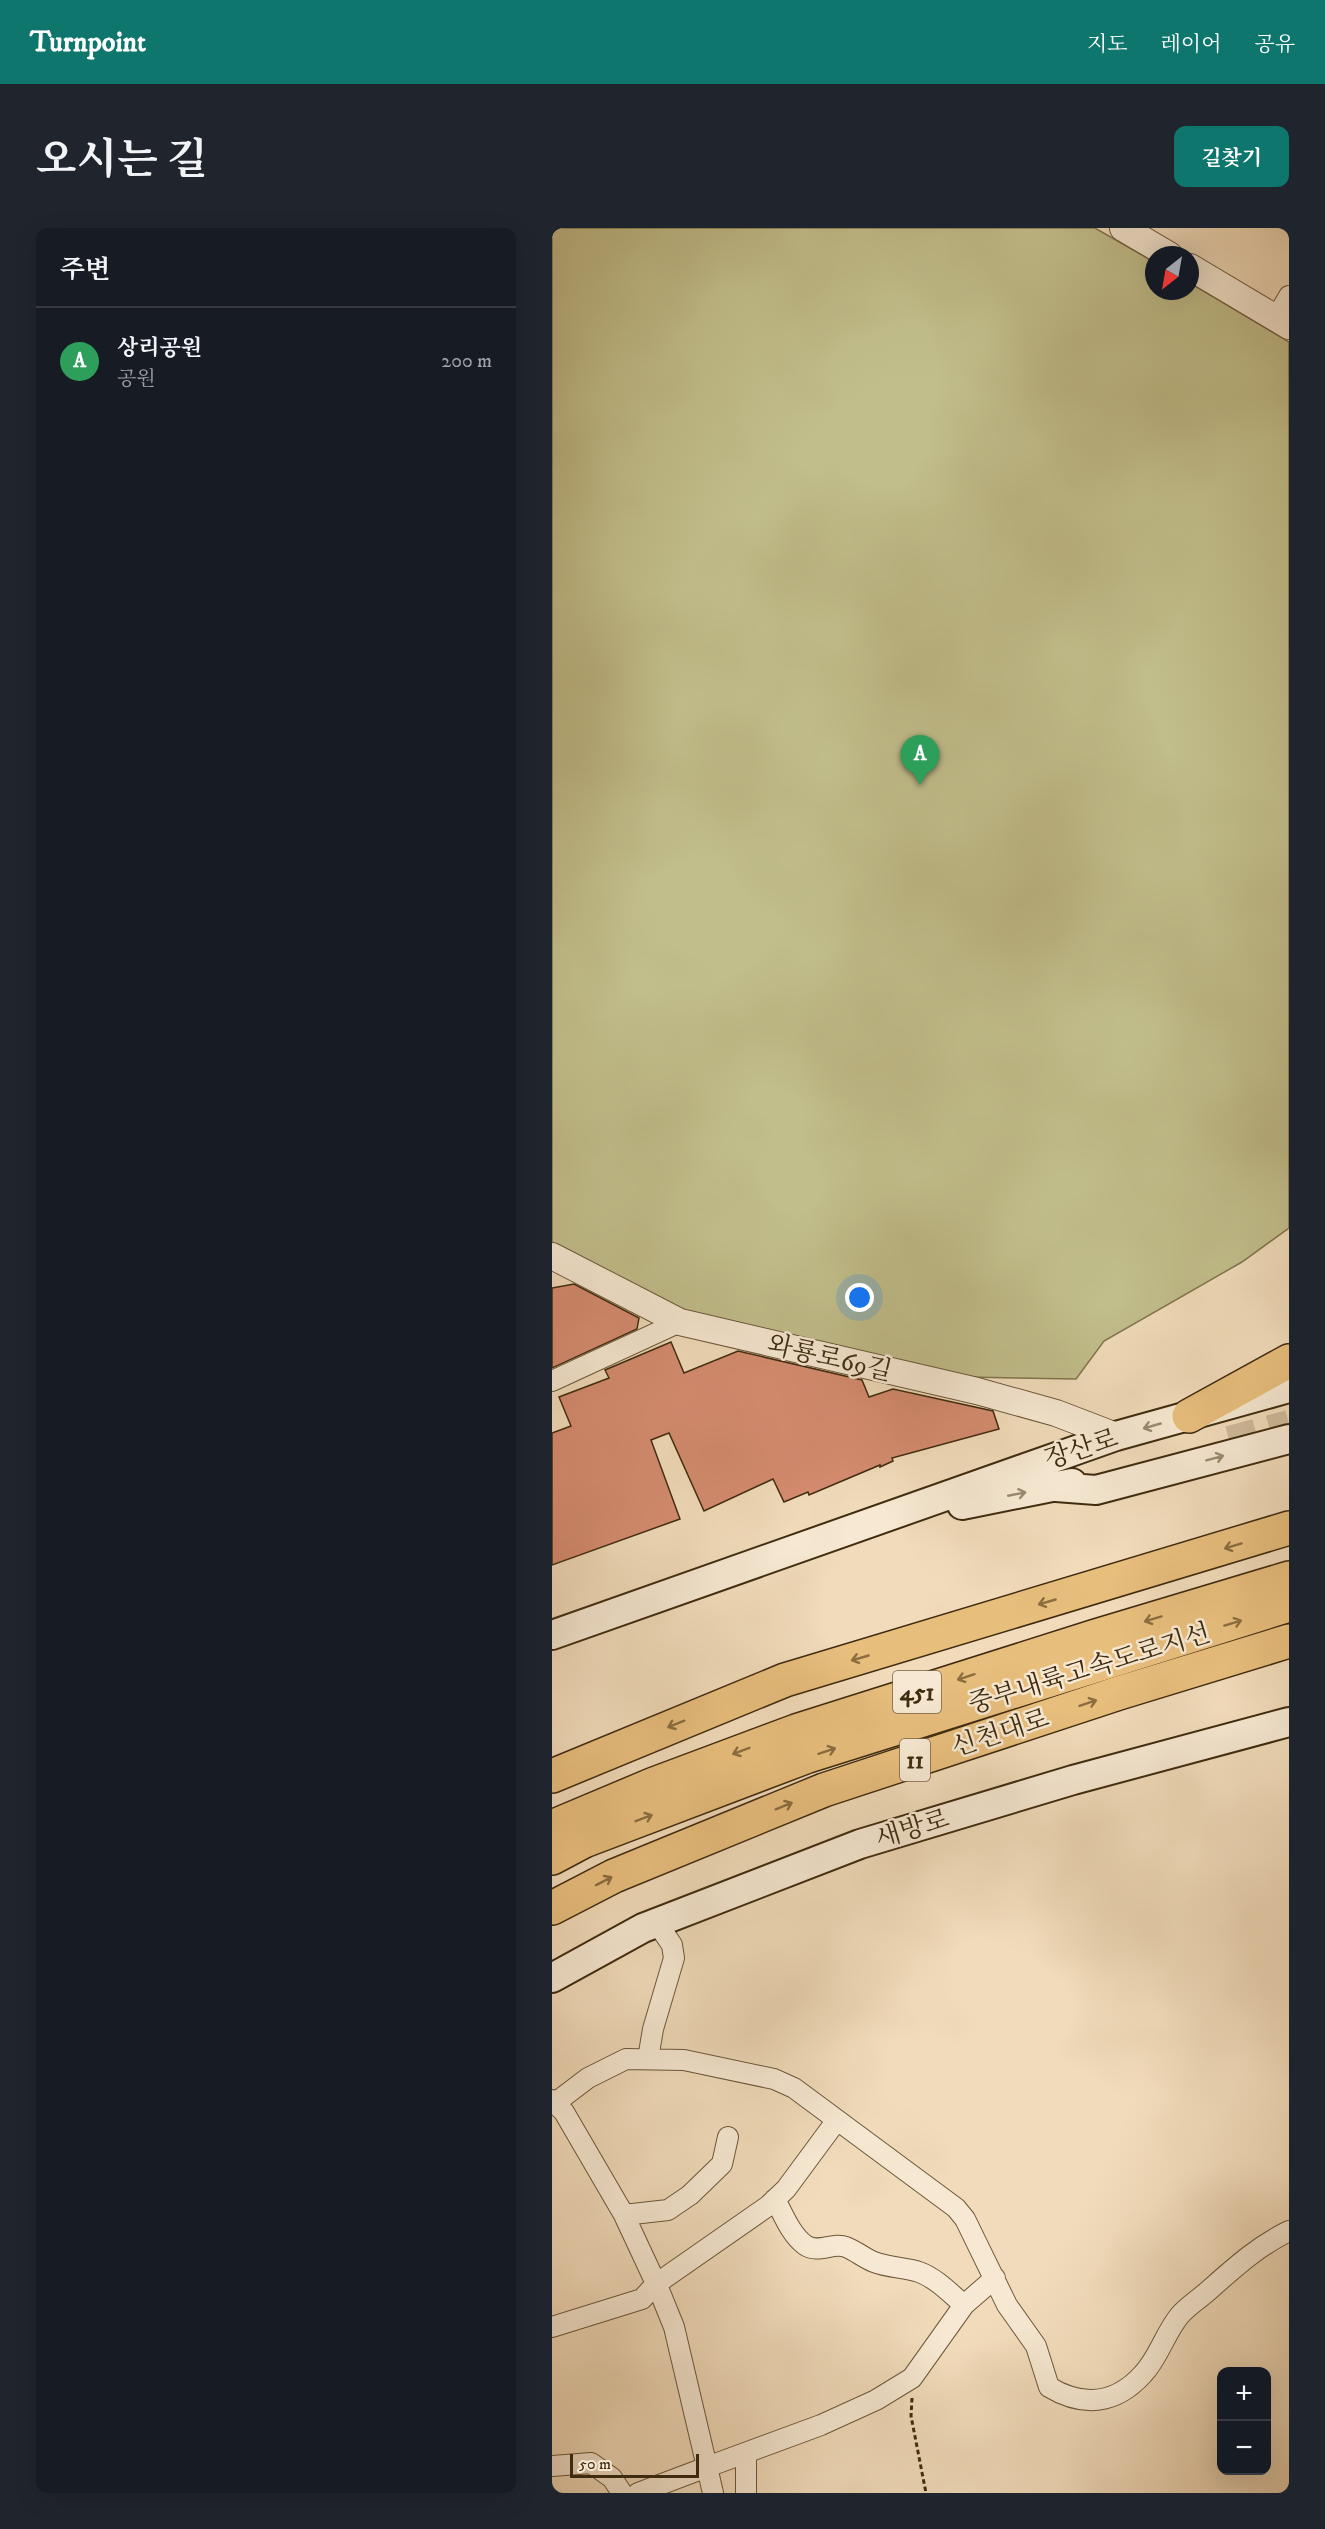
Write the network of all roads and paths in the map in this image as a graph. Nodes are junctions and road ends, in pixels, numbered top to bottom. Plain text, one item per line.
1 (1123, 228) edge
2 (1154, 246) edge
3 (1199, 272) edge
4 (1289, 296) edge
5 (1282, 322) edge
6 (552, 1256) edge
7 (680, 1322) junction
8 (1289, 1361) edge
9 (552, 1381) edge
10 (1289, 1388) edge
11 (1189, 1416) junction
12 (1116, 1436) junction
13 (1289, 1439) edge
14 (1096, 1476) dead end
15 (1056, 1487) junction
16 (877, 1520) junction
17 (1289, 1528) edge
18 (1289, 1578) edge
19 (1289, 1605) edge
20 (552, 1635) edge
21 (1289, 1641) edge
22 (1289, 1722) edge
23 (552, 1776) edge
24 (552, 1827) edge
25 (552, 1858) edge
26 (552, 1908) edge
27 (657, 1923) junction
28 (552, 1978) edge
29 (648, 2059) junction
30 (554, 2101) edge
31 (837, 2121) junction
32 (728, 2137) dead end
33 (775, 2199) junction
34 (624, 2215) junction
35 (1289, 2231) edge
36 (995, 2278) junction
37 (656, 2283) junction
38 (964, 2305) junction
39 (552, 2327) edge
40 (912, 2378) junction
41 (747, 2453) junction
42 (552, 2466) edge
43 (707, 2467) junction
44 (622, 2493) edge
45 (638, 2493) edge
46 (713, 2493) edge
47 (746, 2493) edge
48 (926, 2493) edge

1 - 2 street
3 - 5 street
4 - 5 street
6 - 7 street, 와룡로69길
7 - 9 street
7 - 12 street, 와룡로69길
8 - 11 highway
10 - 11 main road, 장산로
11 -> 12 main road, 장산로
12 - 16 main road, 장산로
15 -> 13 main road
14 - 15 main road, 장산로
16 -> 15 main road, 장산로
16 - 20 main road, 장산로
17 -> 23 highway
18 -> 24 highway, 중부내륙고속도로지선 / 451
25 -> 19 highway, 중부내륙고속도로지선 / 451
26 -> 21 highway, 신천대로 / 11
22 - 27 main road, 새방로
27 - 28 main road, 새방로
27 - 29 street
29 - 30 street
29 - 31 street
30 - 34 street
31 - 33 street
31 - 36 street
32 - 34 street
33 - 37 street
33 - 38 street
34 - 37 street
35 - 36 street
36 - 38 street
37 - 39 street
37 - 43 street
38 - 40 street
40 - 41 street
40 - 48 path
41 - 43 street
41 - 47 street
42 - 44 street
43 - 45 street
43 - 46 street

